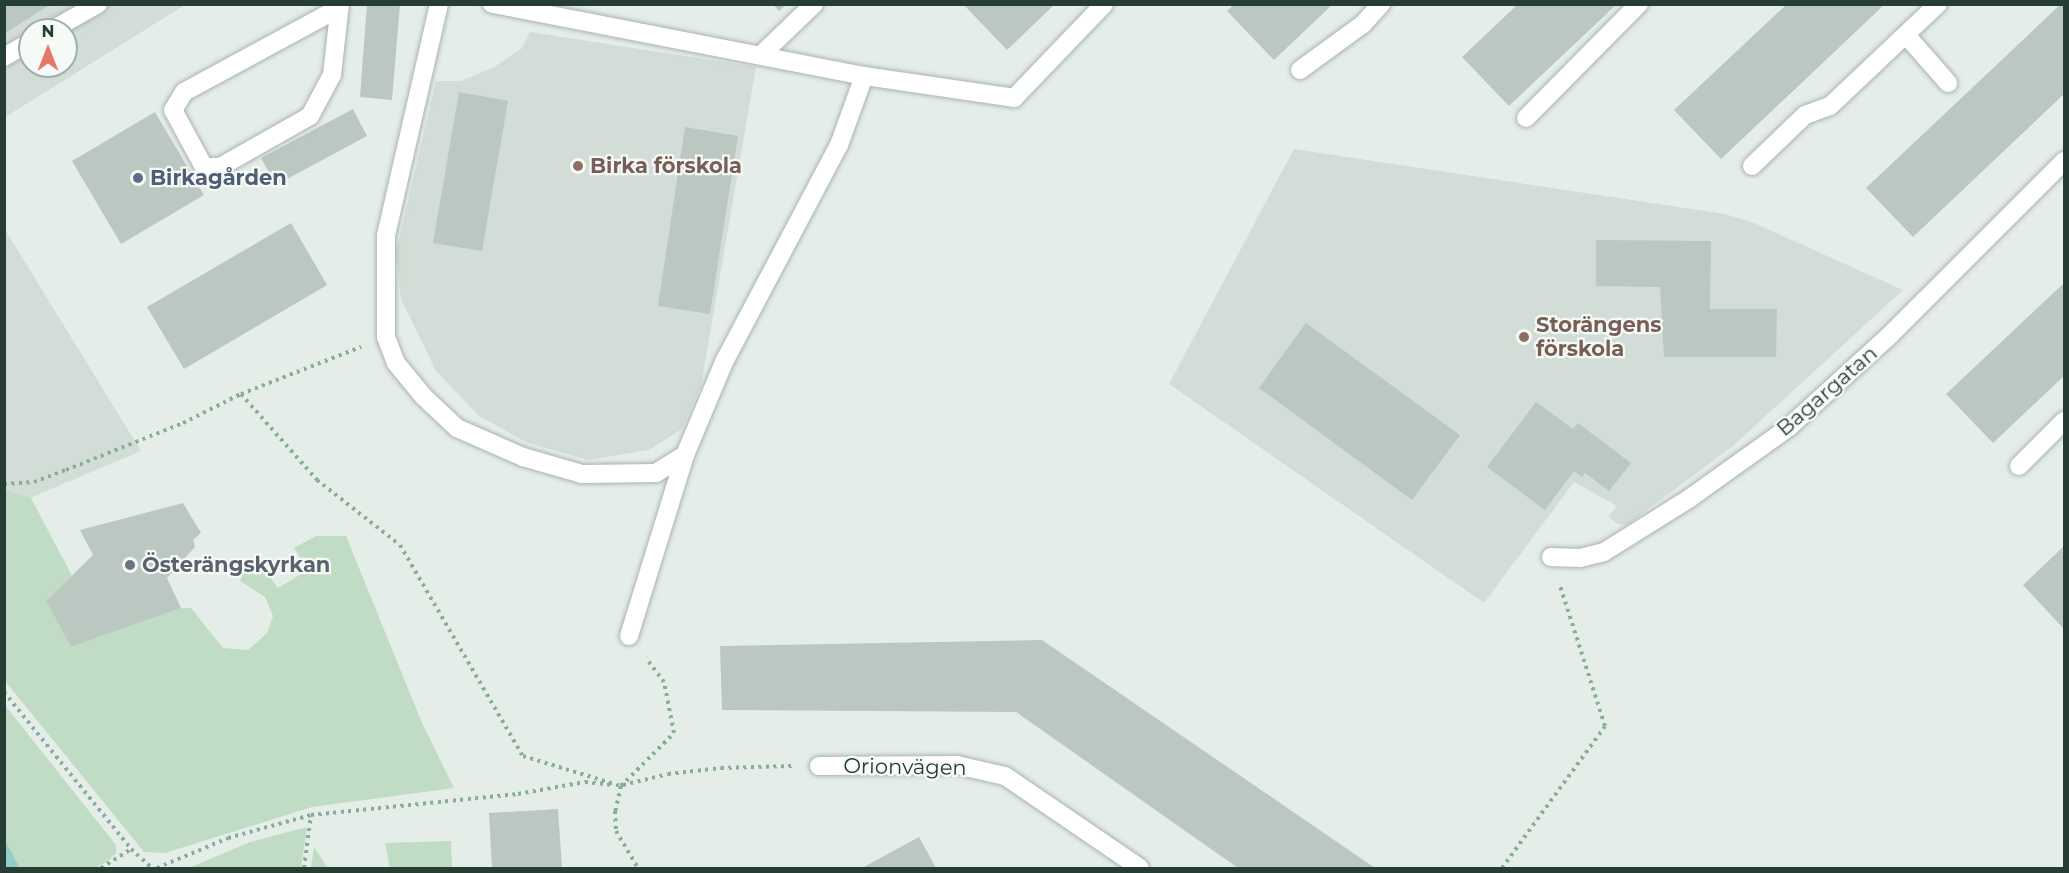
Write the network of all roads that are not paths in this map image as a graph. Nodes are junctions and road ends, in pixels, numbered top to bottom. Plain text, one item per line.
1 (98, 4) edge
2 (439, 4) edge
3 (492, 4) edge
4 (814, 4) edge
5 (1104, 4) edge
6 (1381, 4) edge
7 (1639, 4) edge
8 (1938, 4) edge
9 (338, 7) edge
10 (535, 7) edge
11 (73, 18) edge
12 (1906, 35) junction
13 (18, 49) edge
14 (761, 55) junction
15 (4, 57) edge
16 (1300, 70) dead end
17 (864, 76) junction
18 (1948, 83) dead end
19 (1526, 118) dead end
20 (2064, 161) edge
21 (1752, 166) dead end
22 (2064, 421) edge
23 (685, 455) junction
24 (2019, 466) dead end
25 (1551, 557) road end
26 (629, 636) road end
27 (819, 766) road end
28 (1140, 868) edge

1 - 11 street
2 - 23 street
3 - 10 street
4 - 14 street
5 - 17 street
6 - 16 street
7 - 19 street
8 - 12 street
9 - 9 street
10 - 14 street
12 - 18 street
12 - 21 street
13 - 15 street
14 - 17 street
17 - 23 street
20 - 25 street, Bagargatan
22 - 24 street
23 - 26 street
27 - 28 street, Orionvägen

